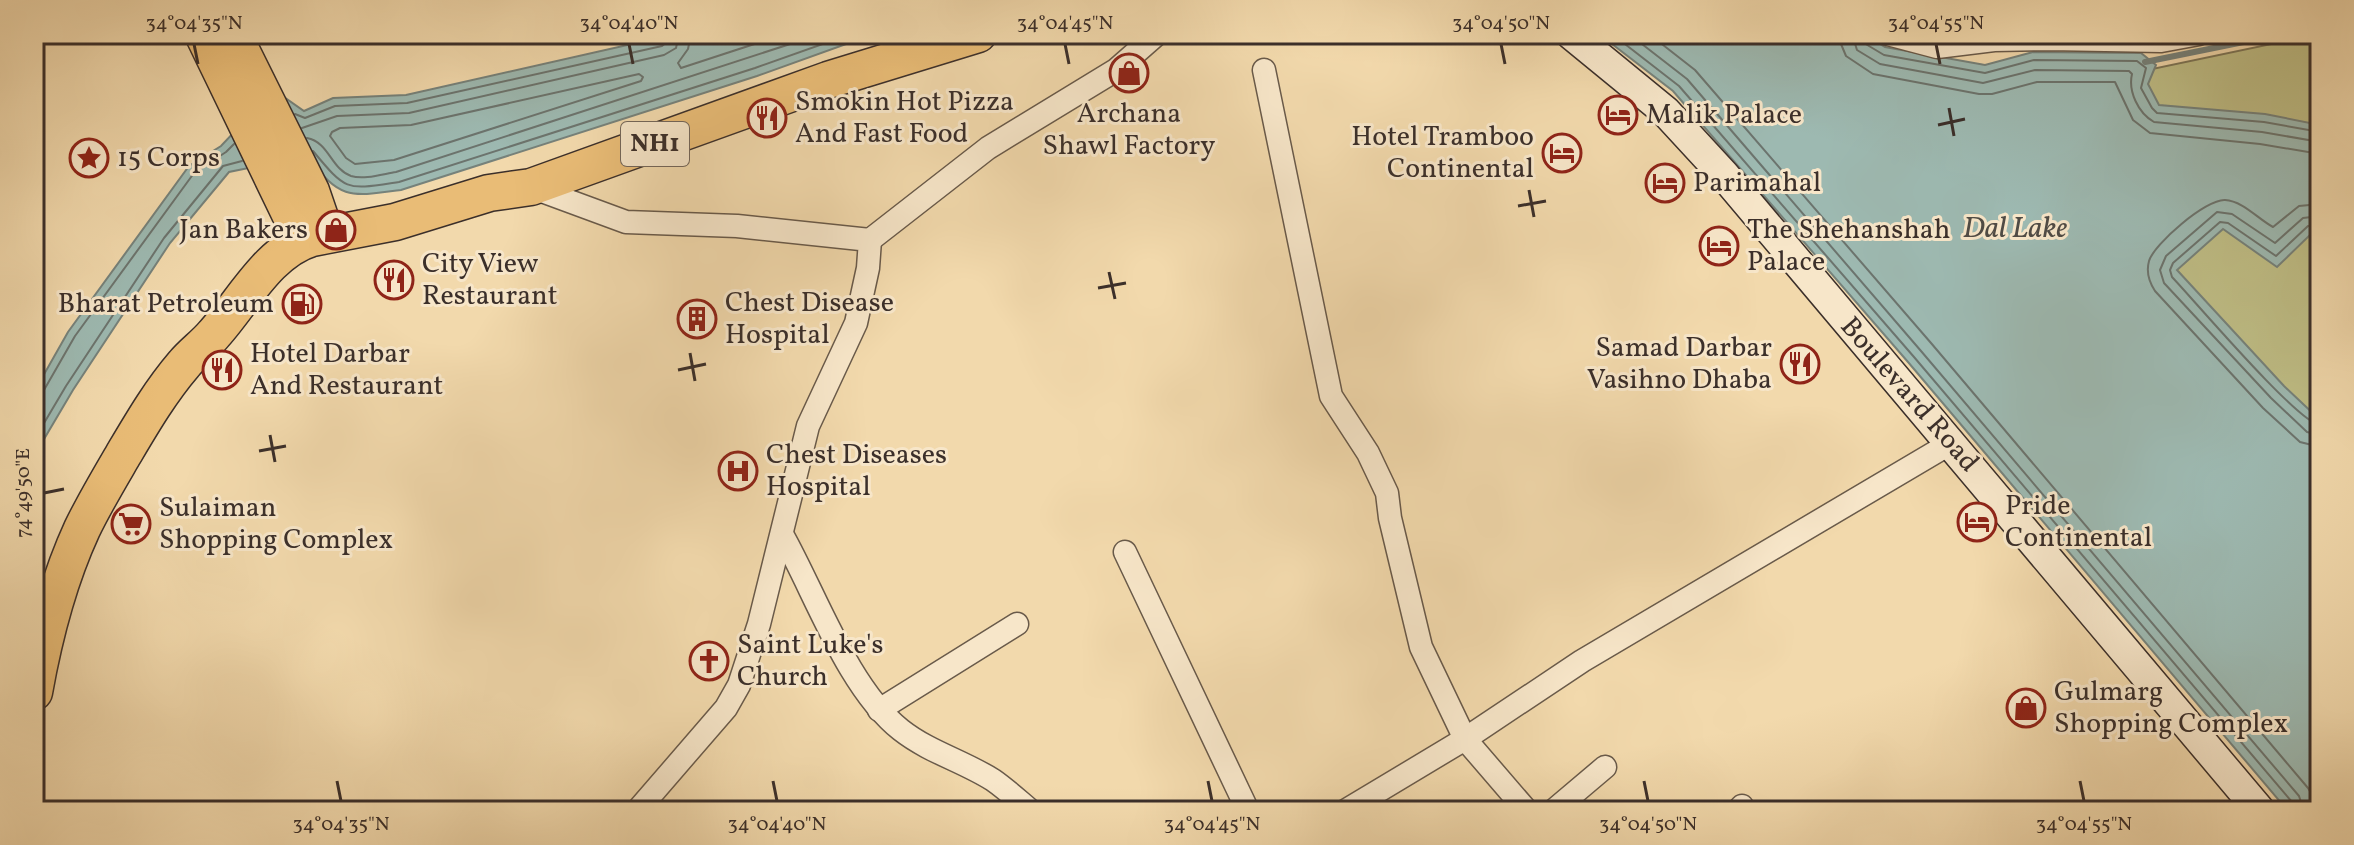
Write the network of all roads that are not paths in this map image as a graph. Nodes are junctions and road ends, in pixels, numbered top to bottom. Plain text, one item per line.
1 (202, 34) edge
2 (234, 34) edge
3 (916, 34) edge
4 (978, 34) edge
5 (1157, 34) edge
6 (1571, 34) edge
7 (1888, 34) edge
8 (2199, 34) edge
9 (1264, 70) dead end
10 (245, 90) junction
11 (616, 147) junction
12 (531, 187) junction
13 (306, 217) junction
14 (870, 240) junction
15 (1951, 443) junction
16 (783, 536) junction
17 (1125, 552) dead end
18 (1017, 624) dead end
19 (34, 692) edge
20 (879, 710) junction
21 (1465, 739) junction
22 (1605, 767) dead end
23 (637, 811) edge
24 (1031, 811) edge
25 (1248, 811) edge
26 (1345, 811) edge
27 (1527, 811) edge
28 (1553, 811) edge
29 (2260, 811) edge

1 - 10 main road
2 - 10 main road
3 - 11 highway, NH1
4 - 11 highway, NH1
5 - 14 street
6 - 15 main road, Boulevard Road
7 - 8 street
9 - 21 street
10 - 13 main road
11 - 12 highway, NH1
11 - 13 highway, NH1
12 - 13 highway, NH1
12 - 14 street
13 - 19 highway, NH1
14 - 16 street
15 - 21 street
15 - 29 main road, Boulevard Road
16 - 20 street
16 - 23 street
17 - 25 street
18 - 20 street
20 - 24 street
21 - 26 street
21 - 27 street
22 - 28 street

